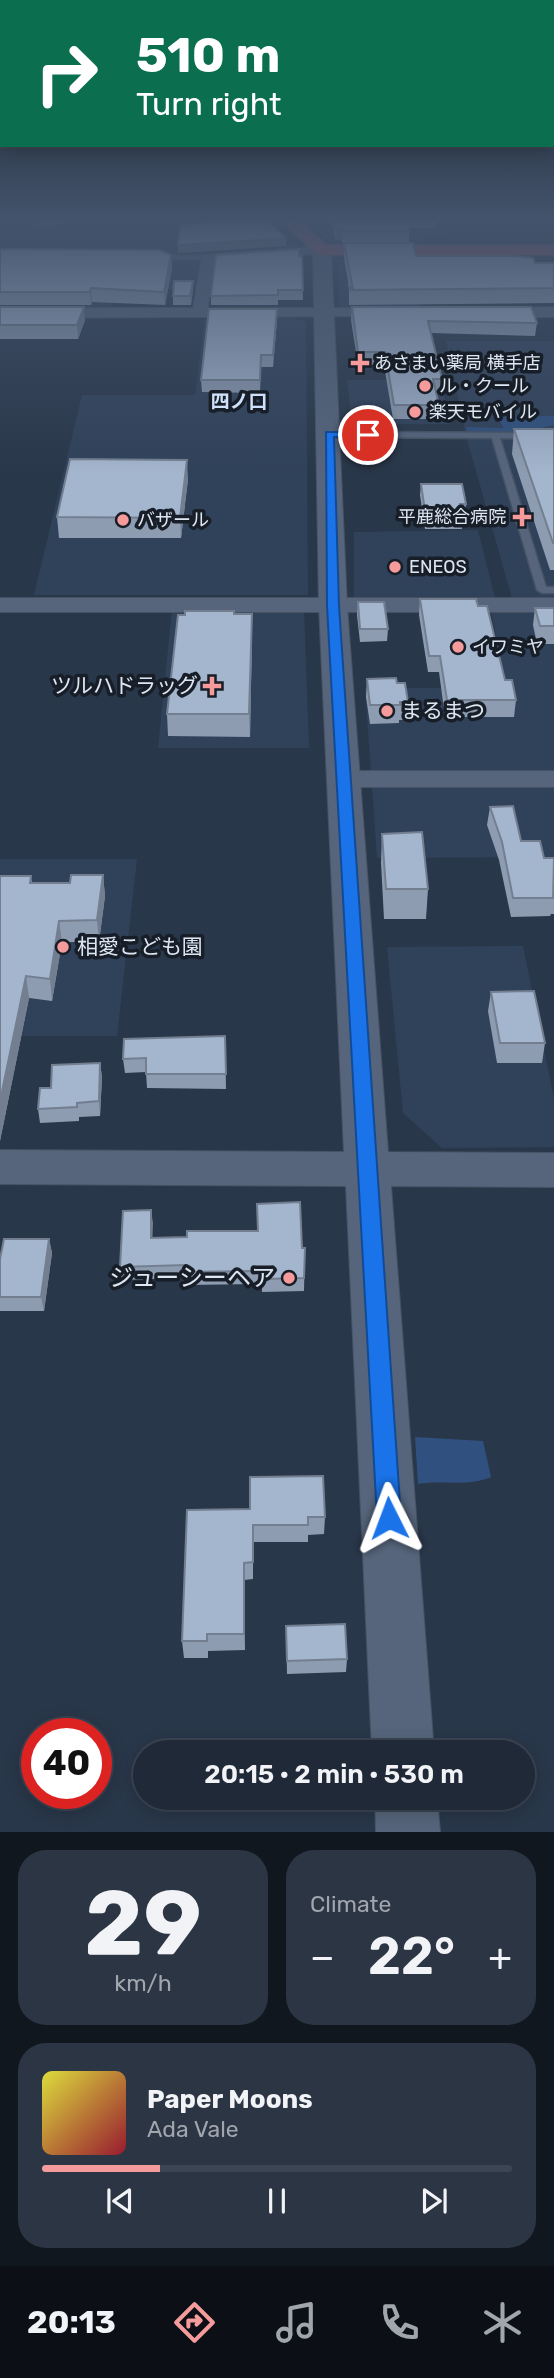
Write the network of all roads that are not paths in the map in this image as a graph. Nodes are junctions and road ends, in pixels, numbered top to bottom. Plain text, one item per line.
1 (201, 303) edge
2 (323, 303) edge
3 (554, 312) edge
4 (0, 313) edge
5 (200, 313) junction
6 (323, 313) junction
7 (412, 313) edge
8 (476, 313) edge
9 (554, 429) edge
10 (330, 435) junction
11 (495, 435) junction
12 (532, 436) junction
13 (554, 436) edge
14 (554, 590) edge
15 (0, 605) edge
16 (554, 605) edge
17 (333, 606) junction
18 (345, 779) junction
19 (554, 779) edge
20 (0, 1167) edge
21 (554, 1170) edge
22 (369, 1171) junction
23 (402, 1740) edge
24 (407, 1810) edge
25 (408, 1832) edge

1 - 5 street
2 - 6 street
3 - 8 street
4 - 5 street
5 - 6 street
6 - 7 street
6 - 10 street
9 - 12 lane
10 - 11 lane
10 - 17 street
11 - 12 lane
11 - 14 lane
12 - 13 lane
15 - 17 street
16 - 17 street
17 - 18 street
18 - 19 street
18 - 22 street
20 - 22 street
21 - 22 street
22 - 23 street
24 - 25 street

